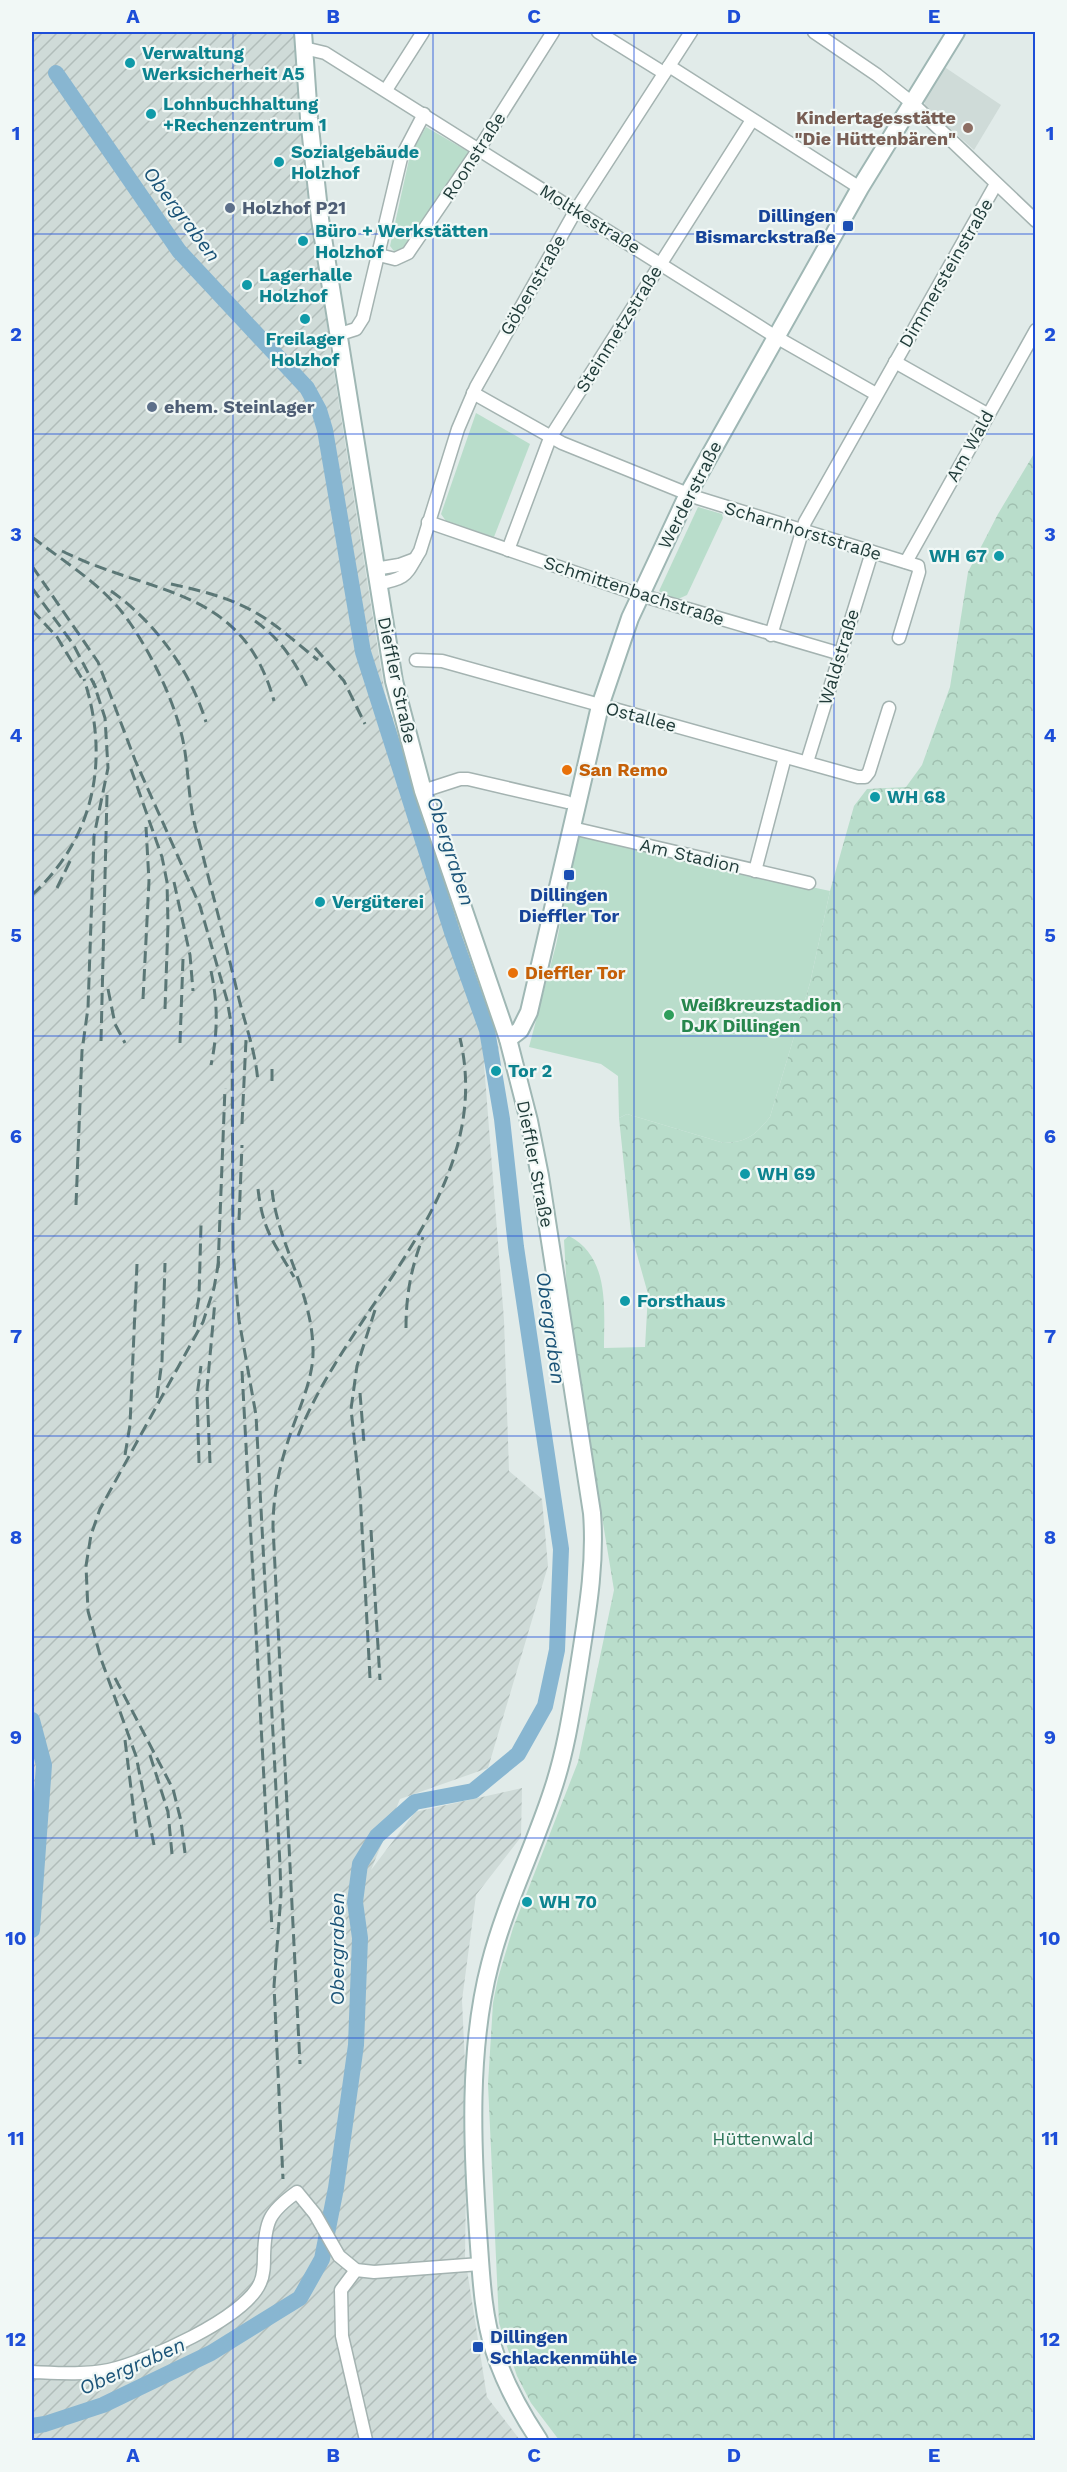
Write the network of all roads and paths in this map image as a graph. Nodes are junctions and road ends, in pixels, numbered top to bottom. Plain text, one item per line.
1 (423, 32) edge
2 (553, 32) edge
3 (598, 32) edge
4 (691, 32) edge
5 (814, 32) edge
6 (956, 32) edge
7 (303, 40) edge
8 (666, 70) junction
9 (386, 90) junction
10 (911, 102) junction
11 (424, 114) junction
12 (752, 120) junction
13 (479, 149) junction
14 (996, 184) junction
15 (860, 188) junction
16 (576, 210) junction
17 (1035, 222) edge
18 (379, 255) junction
19 (660, 263) junction
20 (1035, 330) edge
21 (337, 335) junction
22 (776, 337) junction
23 (895, 362) junction
24 (473, 393) junction
25 (876, 394) junction
26 (987, 414) junction
27 (550, 438) junction
28 (688, 494) junction
29 (428, 522) junction
30 (801, 530) junction
31 (508, 550) junction
32 (872, 552) junction
33 (906, 562) junction
34 (376, 576) junction
35 (640, 595) junction
36 (771, 635) junction
37 (899, 638) dead end
38 (841, 654) junction
39 (416, 660) dead end
40 (600, 706) junction
41 (889, 708) dead end
42 (785, 757) junction
43 (807, 762) junction
44 (423, 790) junction
45 (567, 802) dead end
46 (572, 828) junction
47 (755, 871) junction
48 (808, 883) dead end
49 (505, 1032) junction
50 (480, 2264) junction
51 (357, 2270) junction
52 (35, 2372) edge
53 (366, 2440) edge
54 (539, 2440) edge

1 - 9 street
2 - 13 street, Roonstraße
3 - 8 street
4 - 8 street, Göbenstraße
5 - 10 street
6 - 10 main road, Werderstraße
7 - 9 street, Moltkestraße
7 - 21 main road, Dieffler Straße
8 - 12 street
8 - 16 street, Göbenstraße
9 - 11 street, Moltkestraße
10 - 14 street
10 - 15 main road, Werderstraße
11 - 13 street, Moltkestraße
11 - 18 street
12 - 15 street
12 - 19 street, Steinmetzstraße
13 - 16 street, Moltkestraße
13 - 18 street, Roonstraße
14 - 17 street
14 - 23 street, Dimmersteinstraße
15 - 22 main road, Werderstraße
16 - 19 street, Moltkestraße
16 - 24 street, Göbenstraße
18 - 21 street
19 - 22 street, Moltkestraße
19 - 27 street, Steinmetzstraße
20 - 26 street, Am Wald
21 - 34 main road, Dieffler Straße
22 - 25 street, Moltkestraße
22 - 28 main road, Werderstraße
23 - 25 street, Dimmersteinstraße
23 - 26 street, Dimmersteinstraße
24 - 27 street, Scharnhorststraße
24 - 29 street, Göbenstraße
25 - 30 street, Dimmersteinstraße
26 - 33 street, Am Wald
27 - 28 street, Scharnhorststraße
27 - 31 street, Steinmetzstraße
28 - 30 street, Scharnhorststraße
28 - 35 main road, Werderstraße
29 - 31 street, Schmittenbachstraße
29 - 34 street, Göbenstraße
30 - 32 street, Scharnhorststraße
30 - 36 street, Dimmersteinstraße
31 - 35 street, Schmittenbachstraße
32 - 33 street, Scharnhorststraße
32 - 38 street, Waldstraße
33 - 37 street
34 - 44 main road, Dieffler Straße
35 - 36 street, Schmittenbachstraße
35 - 40 main road, Werderstraße
36 - 38 street, Schmittenbachstraße
38 - 43 street, Waldstraße
39 - 40 street, Ostallee
40 - 42 street, Ostallee
40 - 46 main road, Werderstraße
41 - 43 street, Ostallee
42 - 43 street, Ostallee
42 - 47 street
44 - 45 street
44 - 49 main road, Dieffler Straße
46 - 47 street, Am Stadion
46 - 49 main road, Werderstraße
47 - 48 street, Am Stadion
49 - 50 main road, Dieffler Straße
50 - 51 street
50 - 54 main road, Dieffler Straße
51 - 52 street
51 - 53 street

